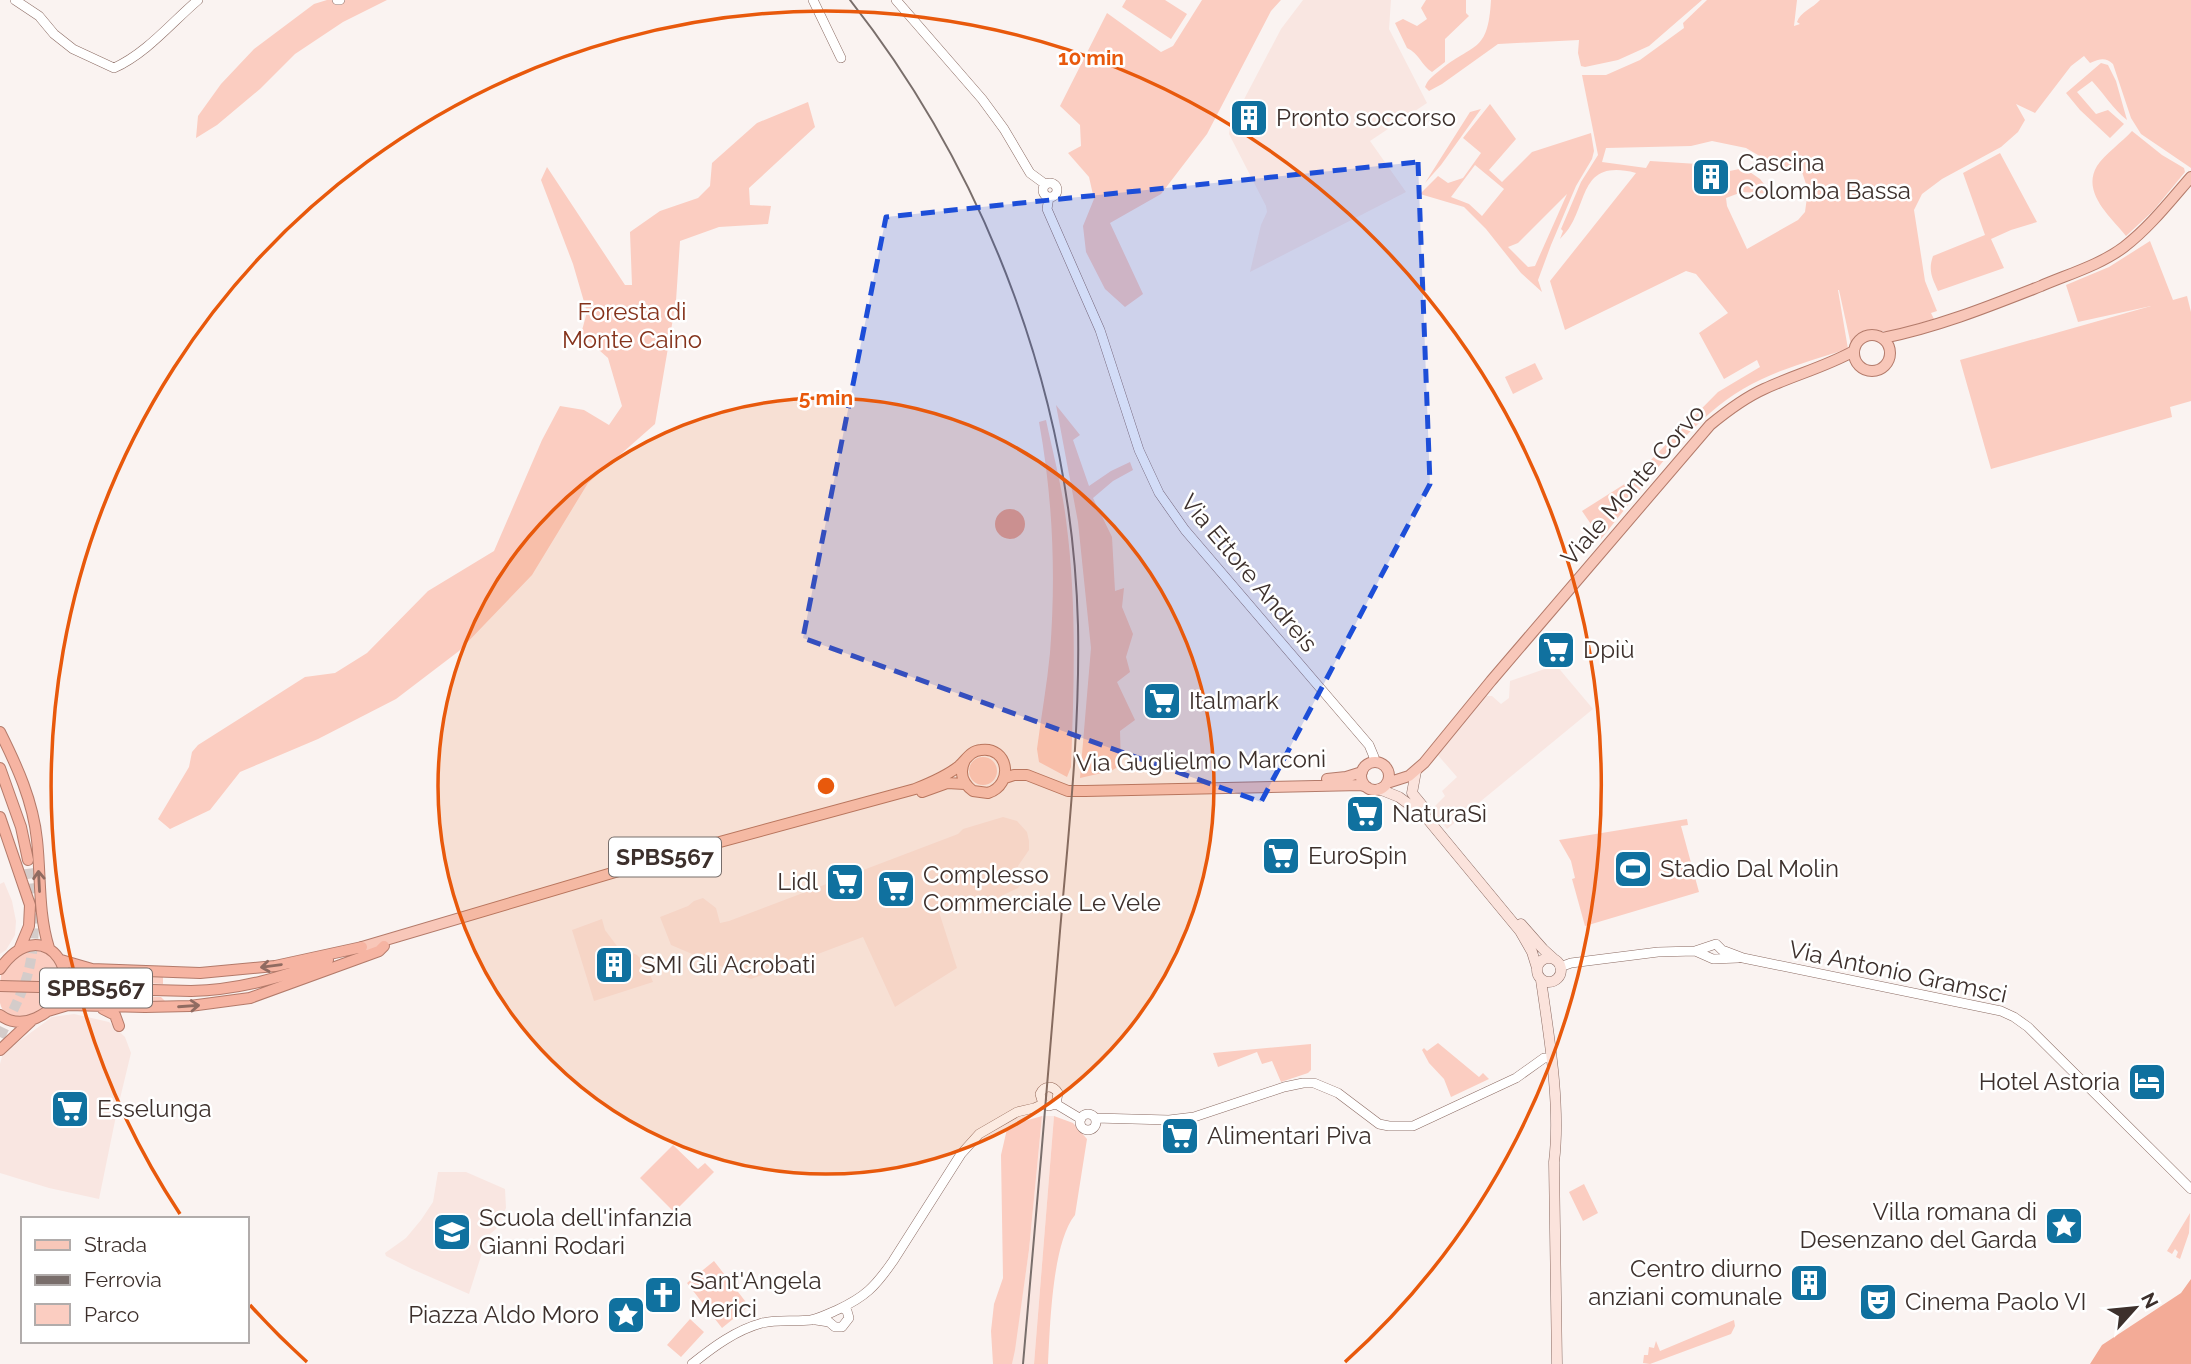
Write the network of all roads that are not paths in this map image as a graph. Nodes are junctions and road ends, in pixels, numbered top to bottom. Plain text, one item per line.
1 (15, 0) edge
2 (198, 0) edge
3 (813, 0) edge
4 (896, 0) edge
5 (841, 58) dead end
6 (2191, 177) edge
7 (1918, 331) junction
8 (1883, 338) junction
9 (1891, 350) junction
10 (1855, 355) junction
11 (0, 732) edge
12 (1430, 754) junction
13 (965, 760) junction
14 (1003, 760) junction
15 (1373, 762) junction
16 (0, 768) edge
17 (1388, 770) junction
18 (1416, 771) junction
19 (1362, 772) junction
20 (1004, 778) junction
21 (965, 784) junction
22 (1378, 786) junction
23 (1424, 808) junction
24 (0, 818) edge
25 (28, 860) tunnel mouth
26 (384, 946) junction
27 (362, 947) junction
28 (49, 948) junction
29 (19, 950) junction
30 (1695, 951) junction
31 (1717, 955) junction
32 (61, 960) junction
33 (1557, 963) junction
34 (2, 965) edge
35 (1537, 968) junction
36 (307, 969) junction
37 (1541, 979) junction
38 (1555, 981) junction
39 (0, 986) edge
40 (1544, 1001) junction
41 (93, 1006) junction
42 (145, 1007) junction
43 (48, 1011) junction
44 (0, 1014) edge
45 (32, 1020) junction
46 (0, 1050) edge
47 (1551, 1058) junction
48 (1043, 1104) junction
49 (1056, 1104) junction
50 (2190, 1186) edge
51 (846, 1312) junction
52 (830, 1318) junction
53 (692, 1364) edge
54 (1557, 1364) edge

1 - 2 street
3 - 5 street
4 - 15 street, Via Ettore Andreis
6 - 7 main road
7 - 8 main road
7 - 9 main road
8 - 9 main road
8 - 10 main road
9 - 10 main road
10 - 12 main road, Viale Monte Corvo
28 -> 11 highway
12 - 17 main road
12 - 18 main road, Viale Monte Corvo
13 - 14 main road
13 - 21 main road
13 - 27 main road, SPBS567
14 - 19 main road, Via Guglielmo Marconi
14 - 20 main road
15 - 17 main road
15 - 19 main road, Via Guglielmo Marconi
16 - 25 highway
17 - 22 main road
18 - 22 main road
18 - 23 main road
19 - 22 main road, Via Guglielmo Marconi
20 - 21 main road
20 - 22 main road
21 - 26 main road, SPBS567
22 - 23 main road
22 - 35 main road
23 - 33 main road
24 - 29 highway
26 - 36 highway, SPBS567
42 -> 26 highway
27 -> 32 highway
27 - 36 highway, SPBS567
28 - 29 highway
28 - 32 highway
29 - 34 highway
30 - 31 street, Via Antonio Gramsci
30 - 31 street, Via Antonio Gramsci
30 - 33 street, Via Antonio Gramsci
31 - 50 street, Via Antonio Gramsci
32 - 43 highway
33 - 35 main road
33 - 38 main road
35 - 37 main road
36 - 39 highway, SPBS567, bridge
37 - 38 main road
37 - 40 main road
38 - 40 main road
40 - 47 main road
41 - 42 highway
41 - 42 highway
41 - 43 highway
43 - 45 highway
44 - 45 highway
45 - 46 highway
47 - 49 street
47 - 54 main road
48 - 49 street
48 - 49 street
48 - 51 street
51 - 52 street
51 - 52 street
52 - 53 street

